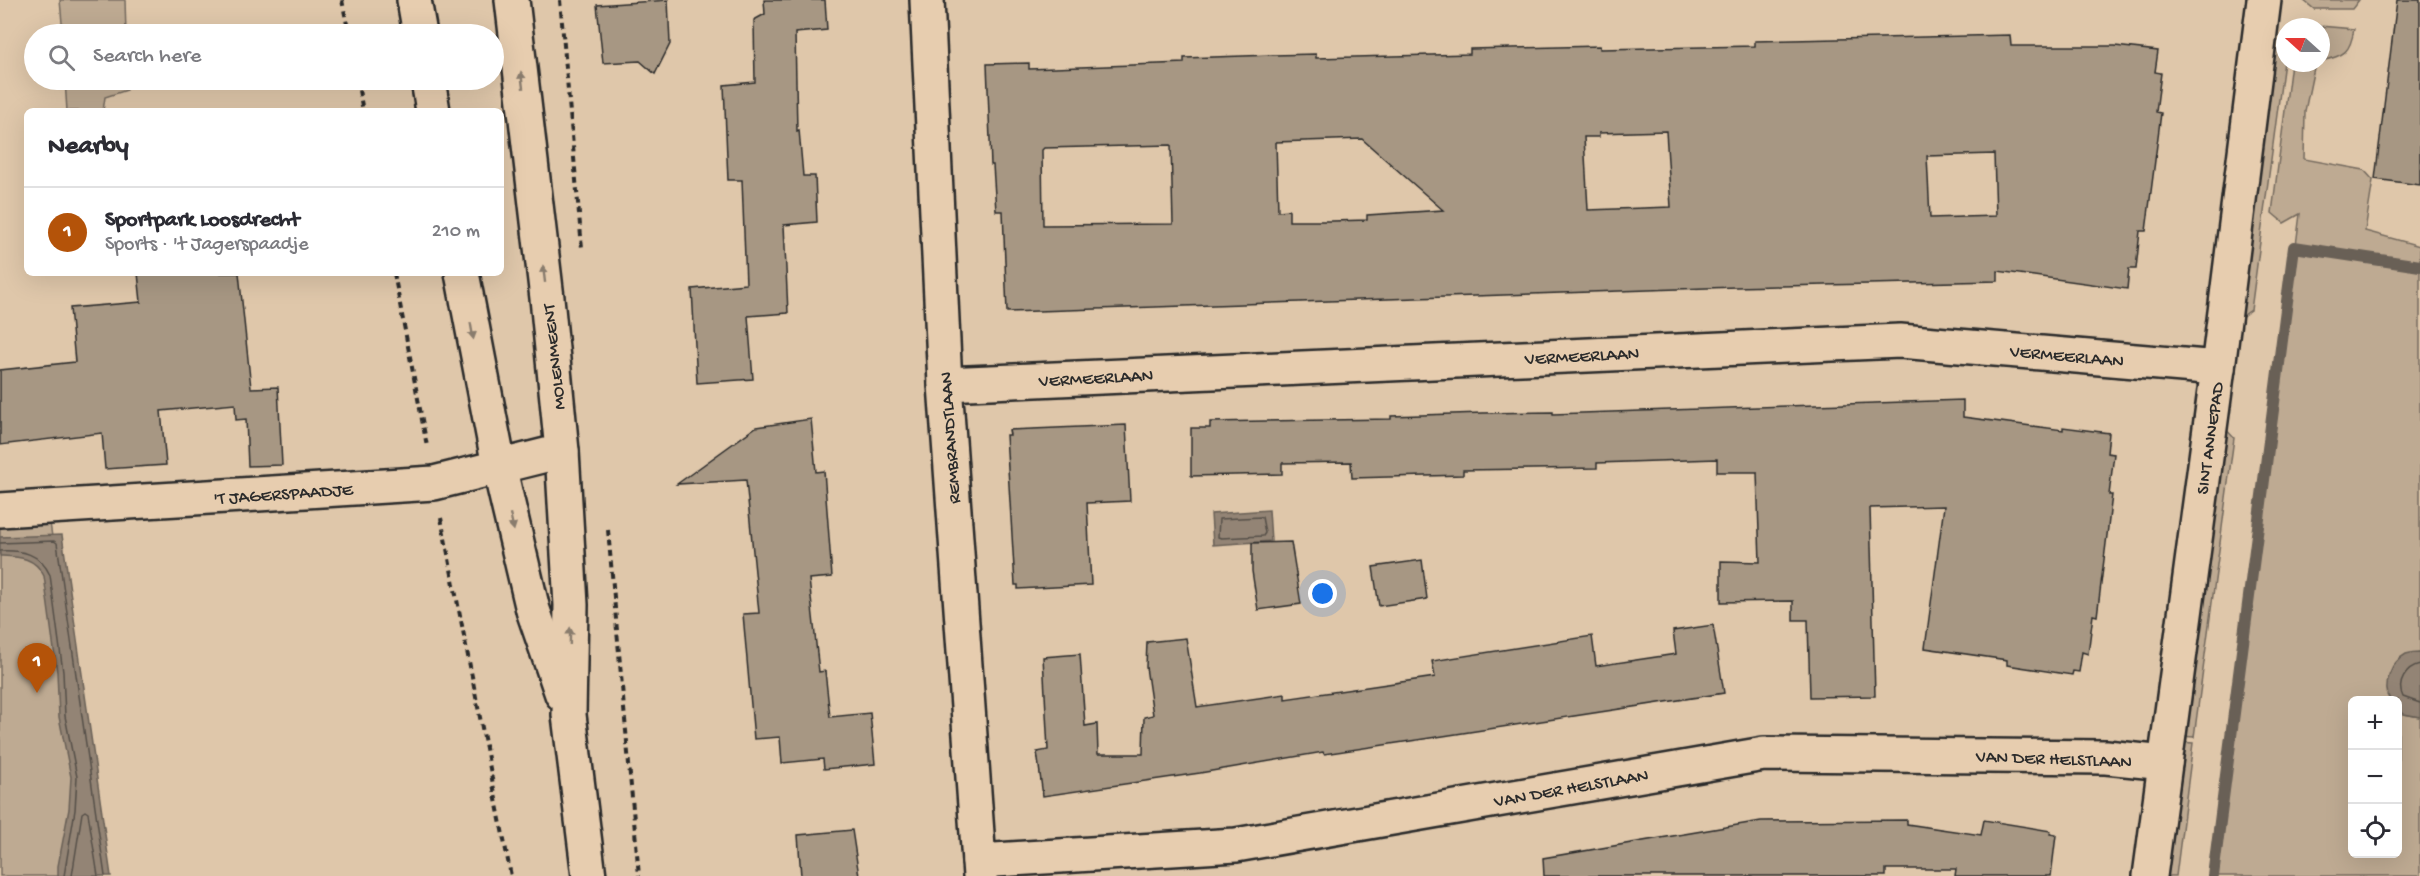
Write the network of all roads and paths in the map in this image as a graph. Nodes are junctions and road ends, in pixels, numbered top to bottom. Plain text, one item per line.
1 (342, 0) edge
2 (414, 0) edge
3 (512, 0) edge
4 (927, 0) edge
5 (2264, 0) edge
6 (347, 24) edge
7 (418, 24) edge
8 (359, 90) edge
9 (430, 90) edge
10 (362, 108) edge
11 (433, 108) edge
12 (395, 276) edge
13 (463, 276) edge
14 (2218, 368) junction
15 (945, 384) junction
16 (562, 451) junction
17 (499, 466) junction
18 (434, 483) junction
19 (0, 510) edge
20 (569, 716) junction
21 (2165, 763) junction
22 (979, 869) edge
23 (511, 876) edge
24 (589, 876) edge
25 (2150, 876) edge

1 - 6 path
2 - 7 street
16 -> 3 street, MOLENMEENT
4 - 15 street, REMBRANDTLAAN
5 - 14 street, SINT ANNEPAD
8 - 10 path
9 - 11 street
12 - 18 path
13 -> 17 street, MOLENMEENT
14 - 15 street, VERMEERLAAN
14 - 21 street, SINT ANNEPAD
15 - 22 street, REMBRANDTLAAN
16 - 17 street, 'T JAGERSPAADJE
20 -> 16 street, MOLENMEENT
17 - 18 street, 'T JAGERSPAADJE
17 -> 20 street, MOLENMEENT
18 - 19 street, 'T JAGERSPAADJE
18 - 23 path
20 - 24 street, MOLENMEENT
21 - 22 street, VAN DER HELSTLAAN
21 - 25 street, SINT ANNEPAD

